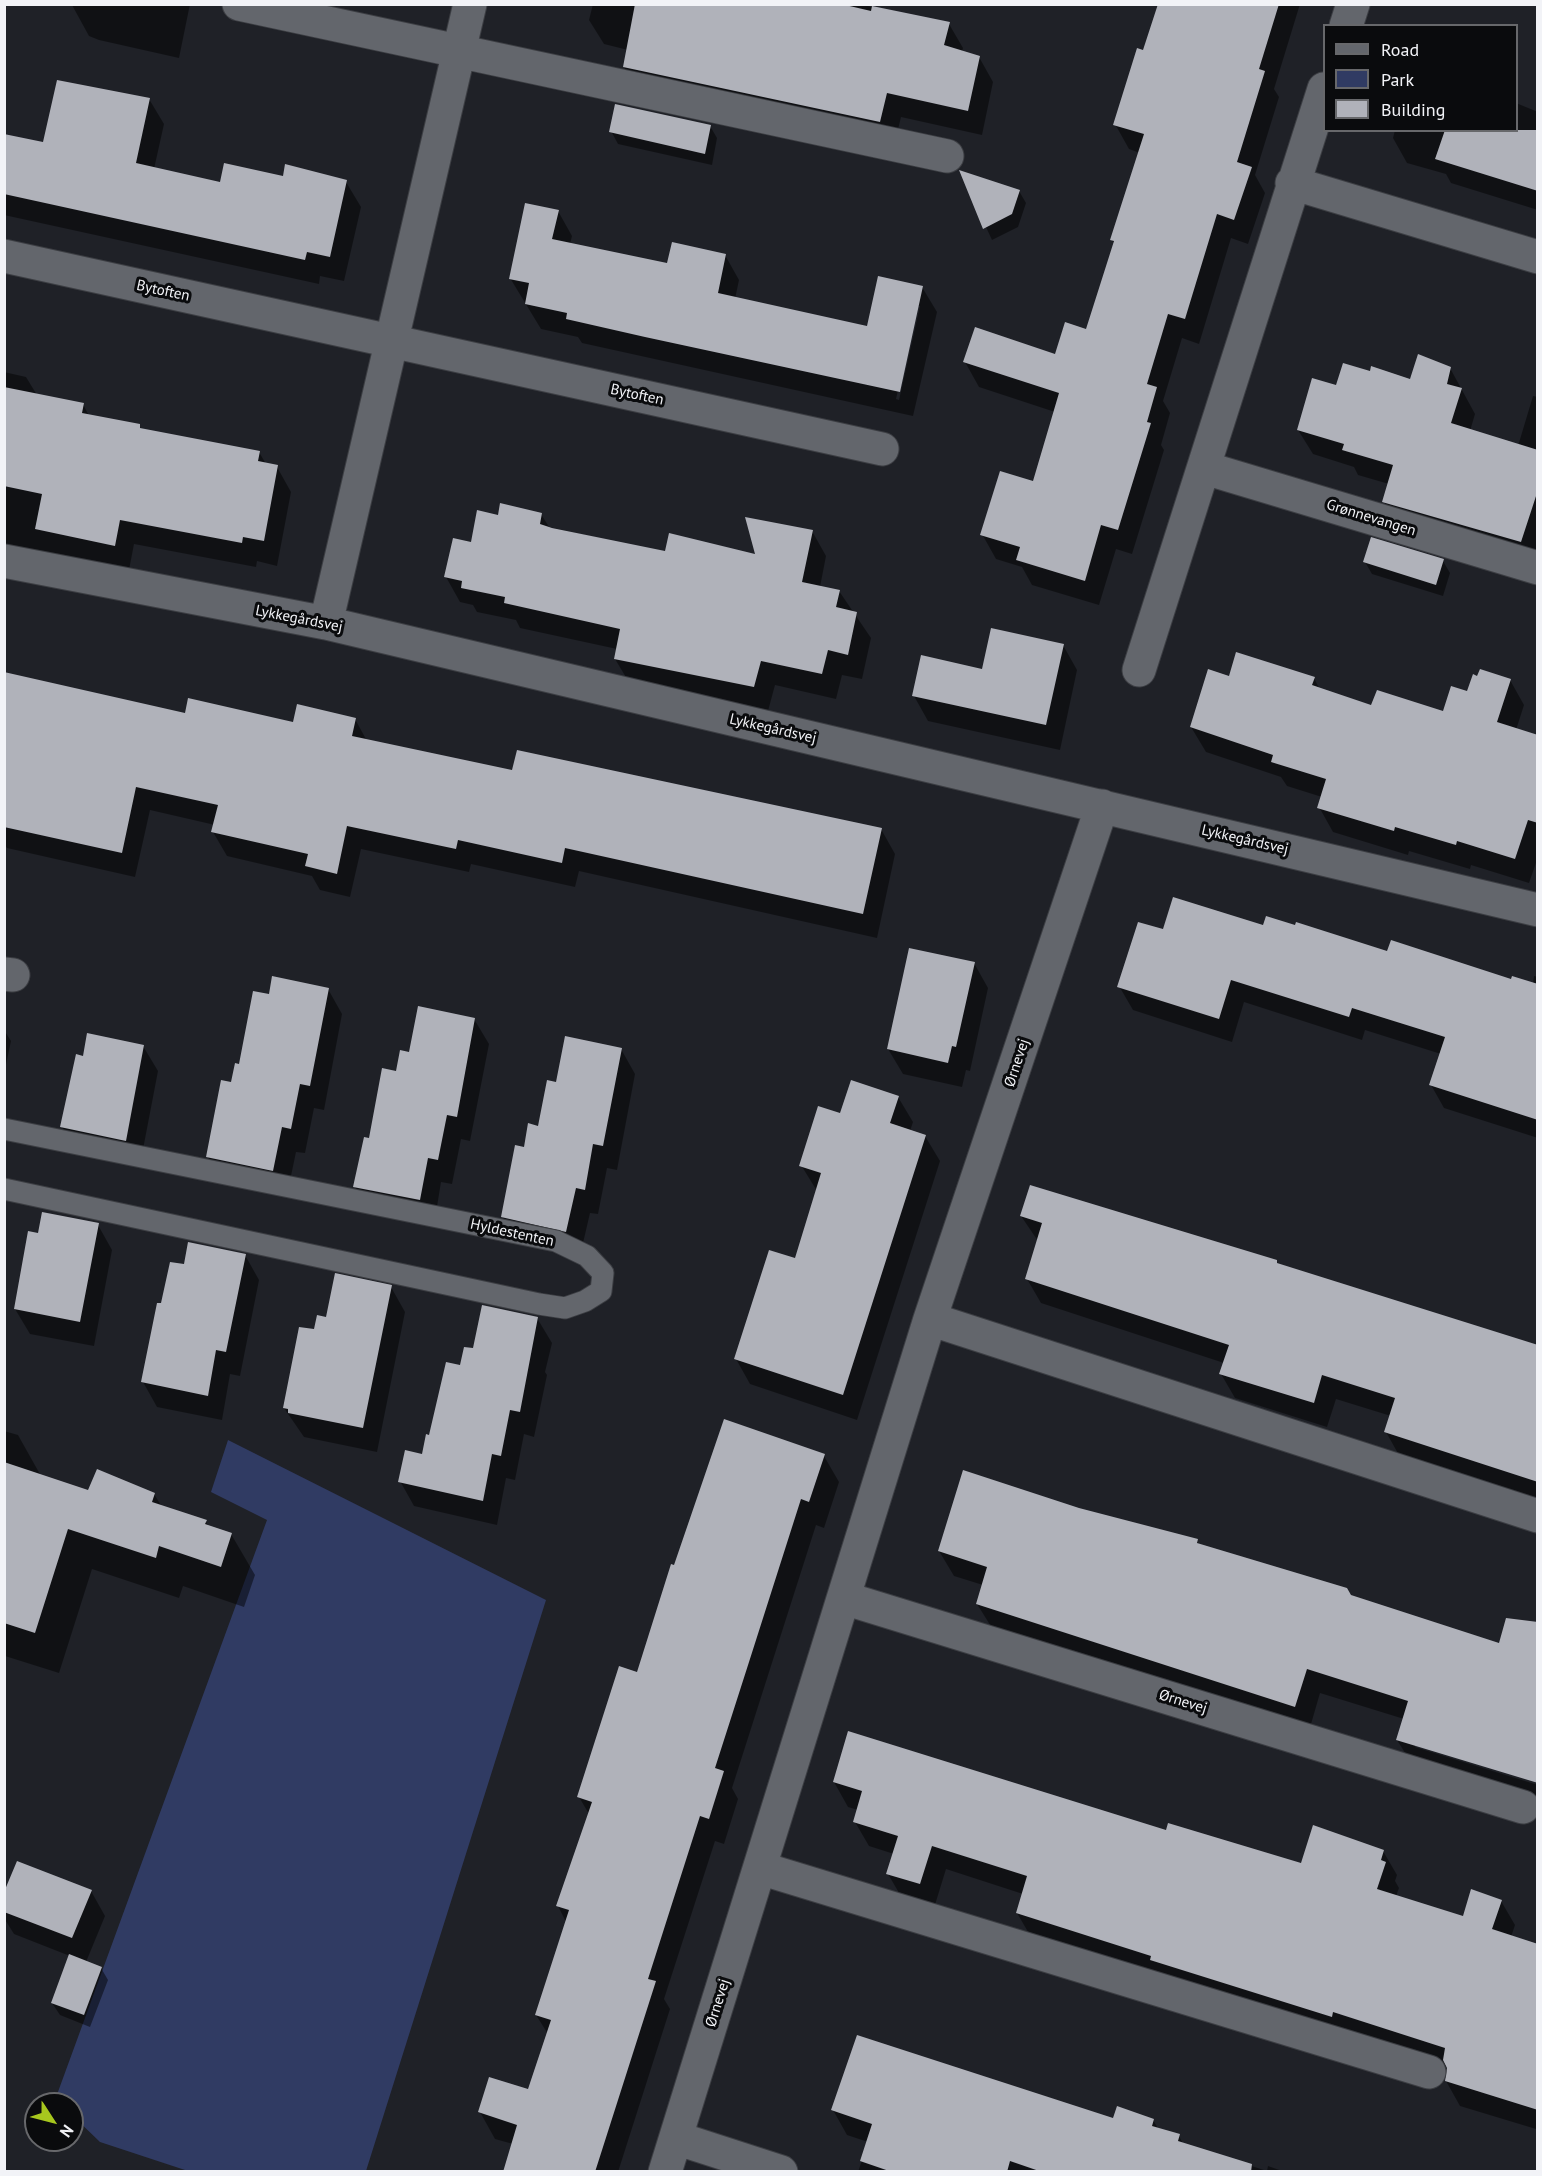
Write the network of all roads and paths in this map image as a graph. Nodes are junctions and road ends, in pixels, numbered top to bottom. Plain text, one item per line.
1 (239, 4) edge
2 (470, 4) edge
3 (1353, 4) edge
4 (1347, 24) edge
5 (459, 52) junction
6 (1323, 92) edge
7 (947, 156) dead end
8 (1292, 183) junction
9 (4, 256) edge
10 (1538, 257) edge
11 (391, 341) junction
12 (882, 449) dead end
13 (1204, 468) junction
14 (4, 561) edge
15 (1538, 568) edge
16 (326, 623) junction
17 (1139, 670) dead end
18 (1102, 806) junction
19 (1538, 910) edge
20 (4, 1129) edge
21 (4, 1189) edge
22 (930, 1319) junction
23 (1538, 1516) edge
24 (843, 1598) junction
25 (1523, 1807) dead end
26 (760, 1868) junction
27 (1429, 2072) dead end
28 (676, 2138) junction
29 (665, 2172) edge
30 (781, 2172) edge

1 - 5 street
2 - 5 street
3 - 4 street
5 - 7 street
5 - 11 street
6 - 8 street
8 - 10 street
8 - 13 street
9 - 11 street, Bytoften
11 - 12 street, Bytoften
11 - 16 street
13 - 15 street, Grønnevangen
13 - 17 street
14 - 16 street, Lykkegårdsvej
16 - 18 street, Lykkegårdsvej
18 - 19 street, Lykkegårdsvej
18 - 22 street, Ørnevej
20 - 21 lane, Hyldestenten
22 - 23 street
22 - 24 street, Ørnevej
24 - 25 street, Ørnevej
24 - 26 street, Ørnevej
26 - 27 street
26 - 28 street, Ørnevej
28 - 29 street, Ørnevej
28 - 30 street

